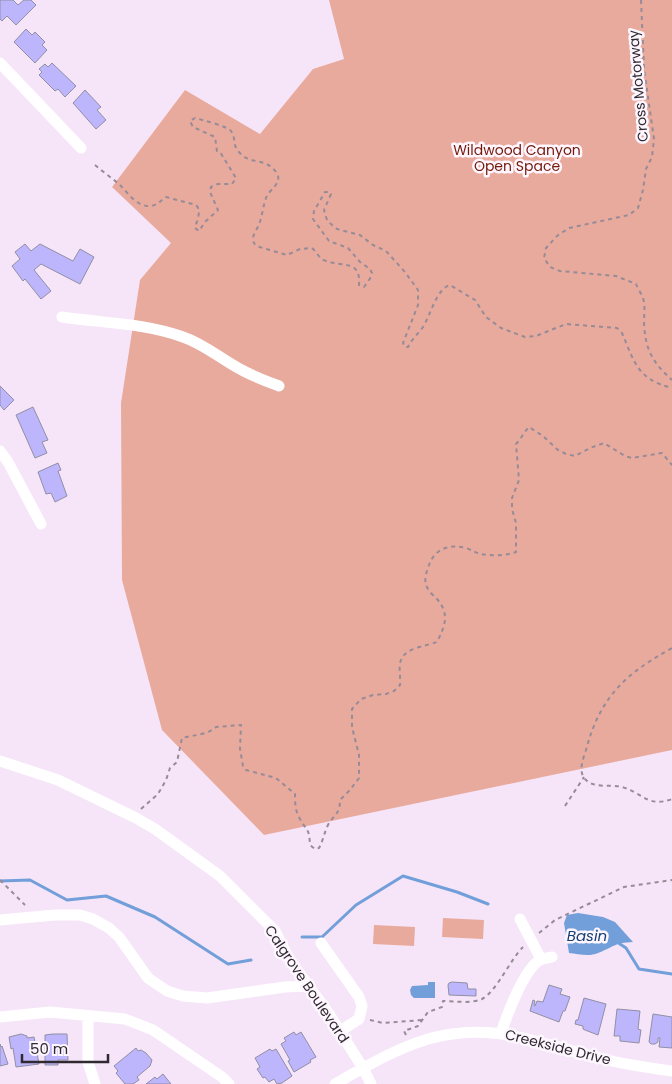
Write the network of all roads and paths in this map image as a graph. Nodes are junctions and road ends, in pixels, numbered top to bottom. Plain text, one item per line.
1 (641, 0) edge
2 (0, 62) edge
3 (81, 148) dead end
4 (95, 165) dead end
5 (62, 317) dead end
6 (672, 380) edge
7 (279, 386) dead end
8 (672, 388) edge
9 (0, 451) edge
10 (672, 465) edge
11 (41, 524) dead end
12 (672, 648) edge
13 (0, 761) edge
14 (584, 777) junction
15 (672, 799) edge
16 (565, 806) dead end
17 (136, 818) junction
18 (0, 880) edge
19 (34, 917) junction
20 (520, 919) dead end
21 (0, 920) edge
22 (321, 943) dead end
23 (309, 986) junction
24 (88, 1016) junction
25 (0, 1017) edge
26 (359, 1019) junction
27 (422, 1020) dead end
28 (340, 1031) junction
29 (501, 1033) junction
30 (363, 1068) junction
31 (672, 1071) edge
32 (95, 1084) edge
33 (229, 1084) edge
34 (335, 1084) edge
35 (371, 1084) edge

1 - 6 path, Cross Motorway
2 - 3 street
4 - 8 path
5 - 7 street
9 - 11 street
10 - 17 path
12 - 14 path
13 - 17 street, Calgrove Boulevard
14 - 15 path
14 - 16 path
17 - 23 street, Calgrove Boulevard
18 - 19 path
19 - 21 street
19 - 23 street
20 - 29 street
22 - 26 street
23 - 28 street, Calgrove Boulevard
24 - 25 street
24 - 32 street
24 - 33 street
26 - 27 path
26 - 28 street
28 - 30 street, Calgrove Boulevard
29 - 30 street, Creekside Drive
29 - 31 street, Creekside Drive
30 - 34 street, Creekside Drive
30 - 35 street, Calgrove Boulevard

